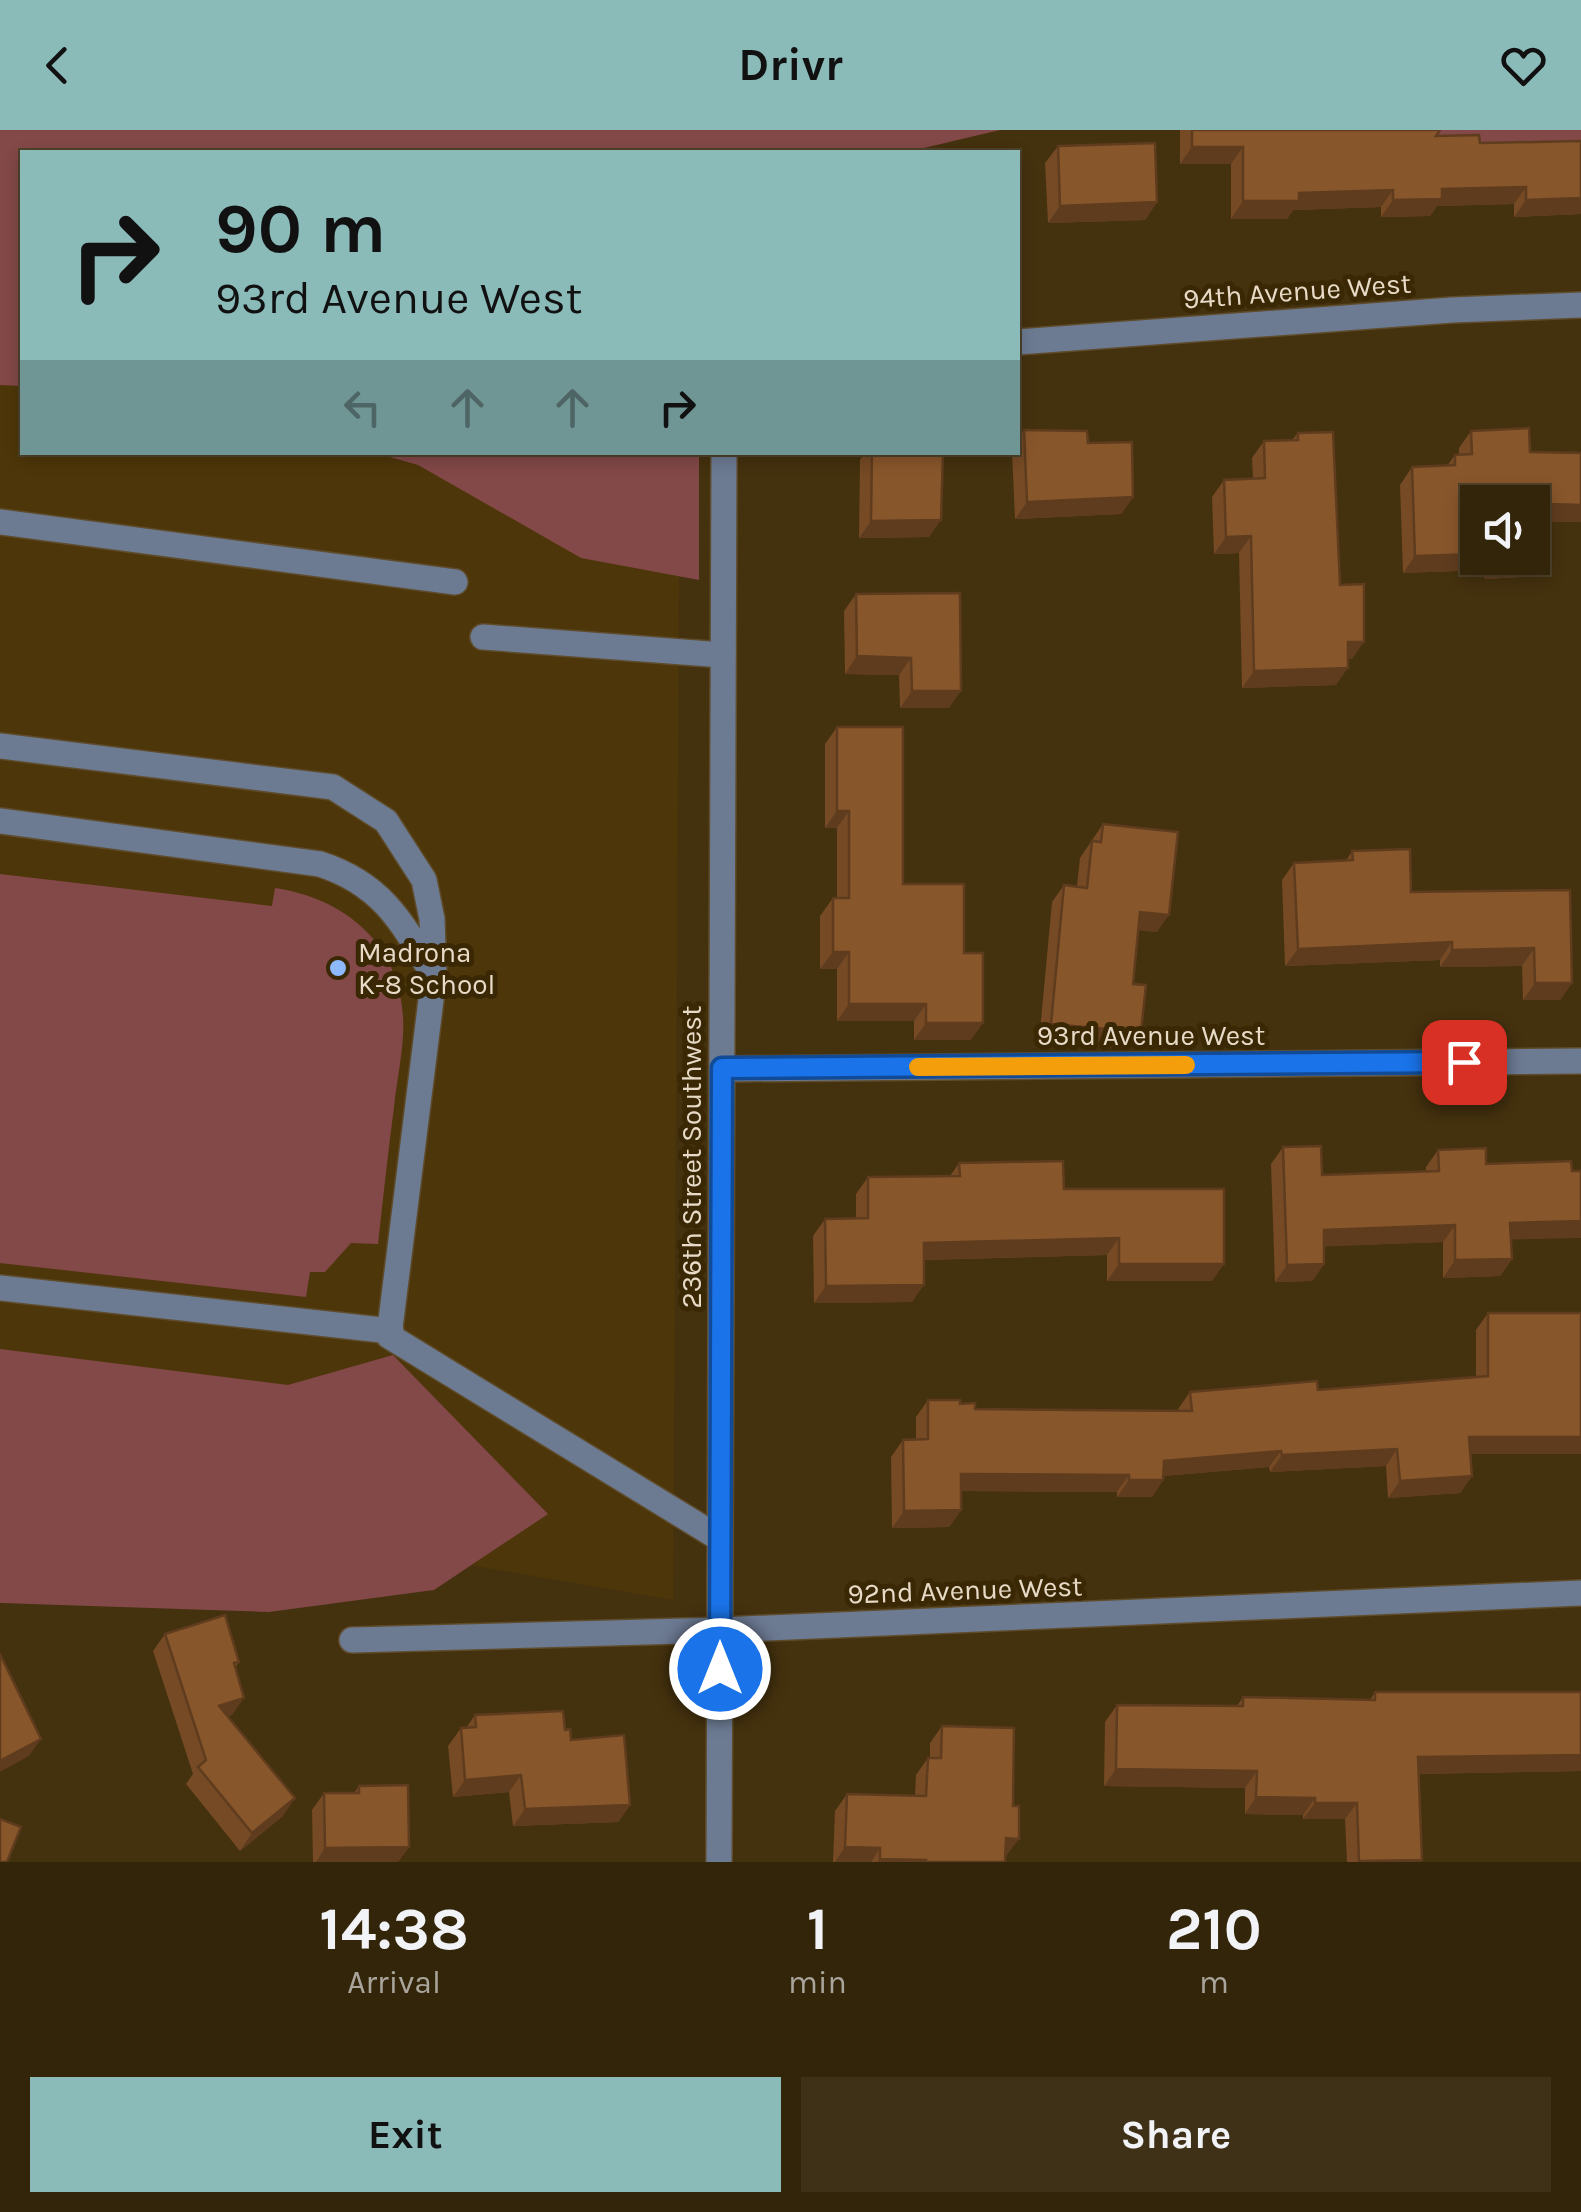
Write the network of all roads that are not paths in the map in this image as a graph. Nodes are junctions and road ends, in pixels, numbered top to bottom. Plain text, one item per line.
1 (1581, 305) edge
2 (1020, 342) edge
3 (724, 455) edge
4 (0, 522) edge
5 (455, 582) dead end
6 (483, 638) dead end
7 (723, 655) junction
8 (0, 746) edge
9 (0, 821) edge
10 (434, 976) junction
11 (1581, 1061) edge
12 (722, 1068) junction
13 (0, 1288) edge
14 (391, 1331) junction
15 (719, 1538) junction
16 (1581, 1593) edge
17 (720, 1630) junction
18 (352, 1640) dead end
19 (719, 1862) edge

1 - 2 street, 94th Avenue West
3 - 7 street, 236th Street Southwest
4 - 5 street
6 - 7 street
7 - 12 street, 236th Street Southwest
8 - 10 street
9 - 10 street
10 - 14 street
11 - 12 street, 93rd Avenue West
12 - 15 street, 236th Street Southwest
13 - 14 street
14 - 15 street
15 - 17 street, 236th Street Southwest
16 - 17 street, 92nd Avenue West
17 - 18 street, 92nd Avenue West
17 - 19 street, 236th Street Southwest

